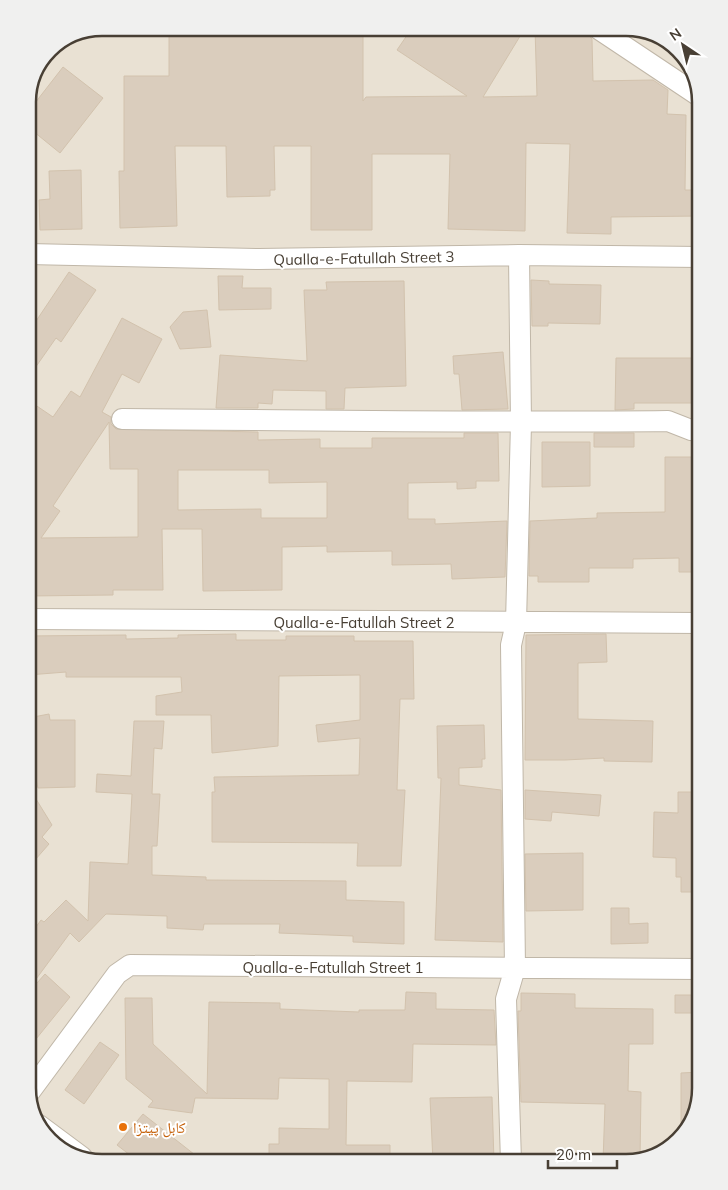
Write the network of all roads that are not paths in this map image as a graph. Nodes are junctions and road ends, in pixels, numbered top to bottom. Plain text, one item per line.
1 (610, 36) edge
2 (690, 90) edge
3 (36, 254) edge
4 (519, 255) junction
5 (692, 257) edge
6 (122, 419) dead end
7 (521, 423) junction
8 (692, 430) edge
9 (36, 619) edge
10 (692, 622) edge
11 (516, 623) junction
12 (515, 968) junction
13 (692, 969) edge
14 (36, 1083) edge
15 (511, 1154) edge

1 - 2 street
3 - 4 street, Qualla-e-Fatullah Street 3
4 - 5 street, Qualla-e-Fatullah Street 3
4 - 7 street
6 - 7 street
7 - 8 street
7 - 11 street
9 - 11 street, Qualla-e-Fatullah Street 2
10 - 11 street, Qualla-e-Fatullah Street 2
11 - 12 street
12 - 13 street, Qualla-e-Fatullah Street 1
12 - 14 street, Qualla-e-Fatullah Street 1
12 - 15 street

